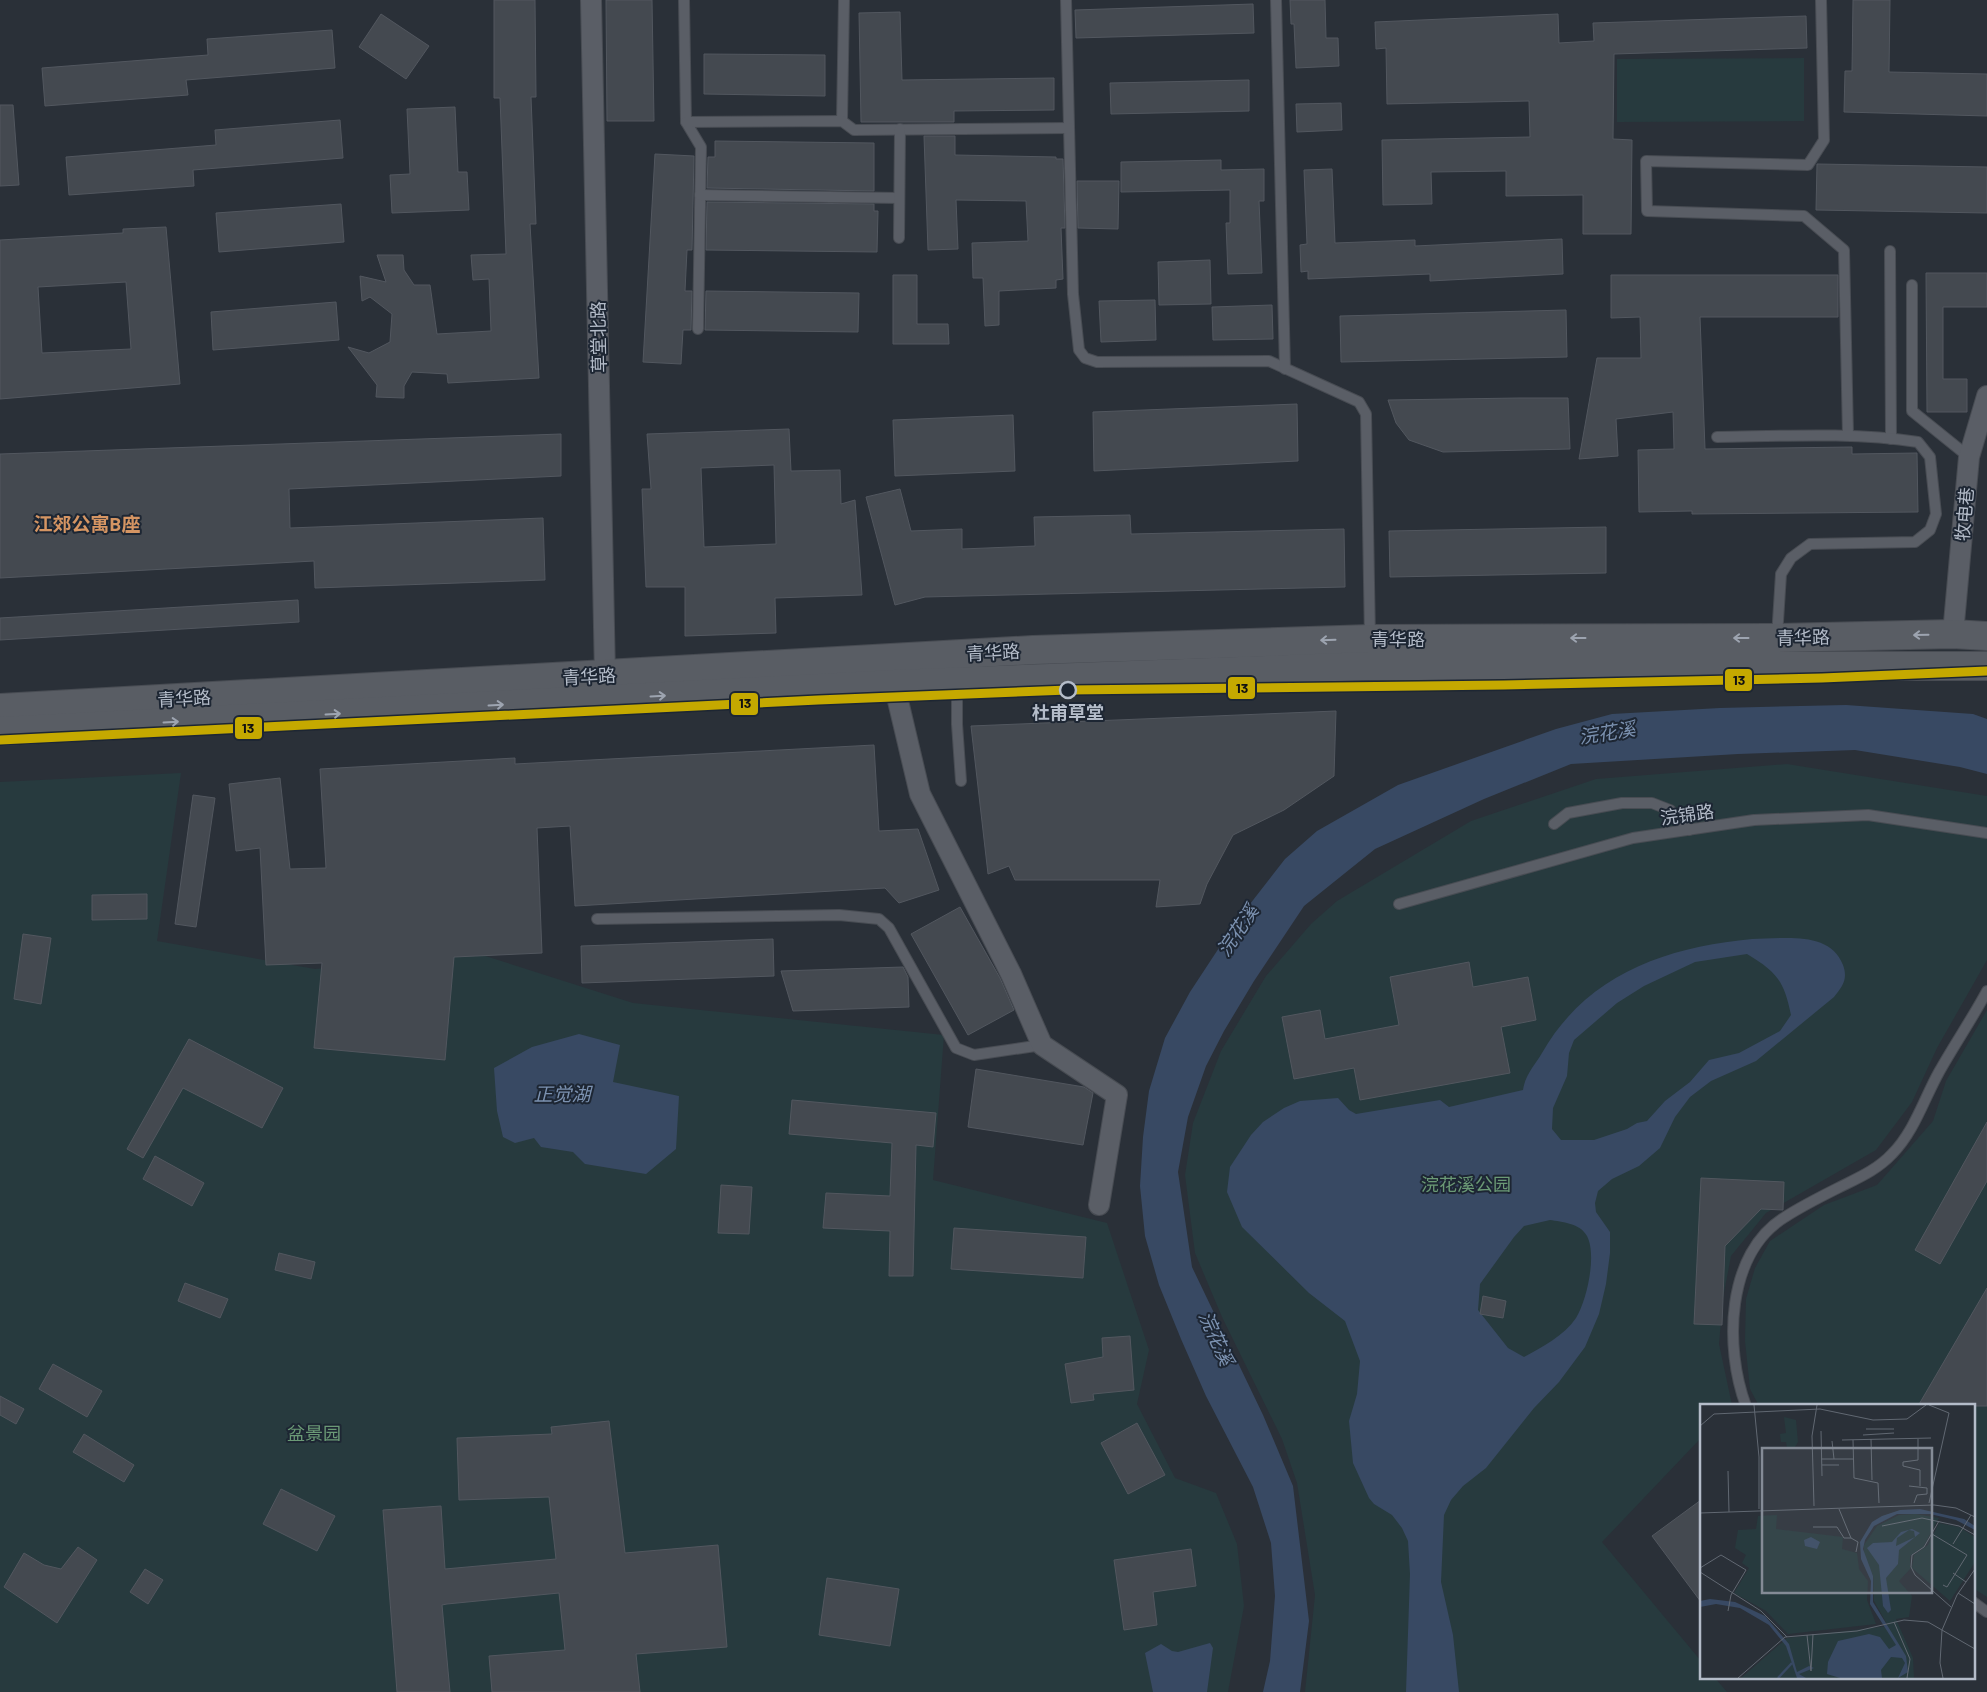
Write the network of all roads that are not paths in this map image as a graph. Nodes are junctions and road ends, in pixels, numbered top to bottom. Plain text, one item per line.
1 (591, 0) edge
2 (684, 0) edge
3 (844, 0) edge
4 (1066, 0) edge
5 (1276, 0) edge
6 (1821, 0) edge
7 (842, 121) junction
8 (686, 122) junction
9 (1069, 128) junction
10 (900, 129) junction
11 (700, 195) junction
12 (899, 198) junction
13 (899, 238) dead end
14 (1890, 251) dead end
15 (1912, 285) dead end
16 (698, 329) dead end
17 (1284, 369) junction
18 (1987, 396) edge
19 (1848, 435) junction
20 (1717, 437) dead end
21 (1890, 439) junction
22 (1970, 457) junction
23 (1953, 634) junction
24 (1987, 636) edge
25 (1777, 638) junction
26 (1370, 639) junction
27 (1987, 666) edge
28 (605, 675) junction
29 (957, 681) junction
30 (894, 684) junction
31 (0, 708) edge
32 (0, 731) edge
33 (961, 781) dead end
34 (1554, 824) dead end
35 (1689, 830) junction
36 (1987, 833) edge
37 (1399, 904) dead end
38 (597, 920) dead end
39 (1986, 996) edge
40 (1042, 1045) junction
41 (1099, 1205) dead end
42 (1745, 1404) edge
43 (1974, 1603) edge
44 (1987, 1612) edge

1 - 28 street, 草堂北路
2 - 8 lane
3 - 7 lane
4 - 9 lane
5 - 17 lane
6 - 19 lane
7 - 8 lane
7 - 10 lane
8 - 11 lane
9 - 10 lane
9 - 17 lane
10 - 12 lane
11 - 12 lane
11 - 16 lane
12 - 13 lane
14 - 21 lane
15 - 22 lane
17 - 26 lane
18 - 22 street, 牧电巷
19 - 20 lane
19 - 21 lane
21 - 25 lane
22 - 23 street, 牧电巷
23 - 24 main road, 青华路
23 -> 25 main road, 青华路
25 -> 26 main road, 青华路
26 -> 28 main road, 青华路
27 - 29 main road, 青华路
28 - 31 main road, 青华路
29 - 30 main road, 青华路
29 - 33 lane
32 -> 30 main road, 青华路
30 - 40 street
34 - 35 lane
35 - 36 lane, 浣锦路
35 - 37 lane, 浣锦路
38 - 40 lane
39 - 42 lane
40 - 41 street
43 - 44 lane

